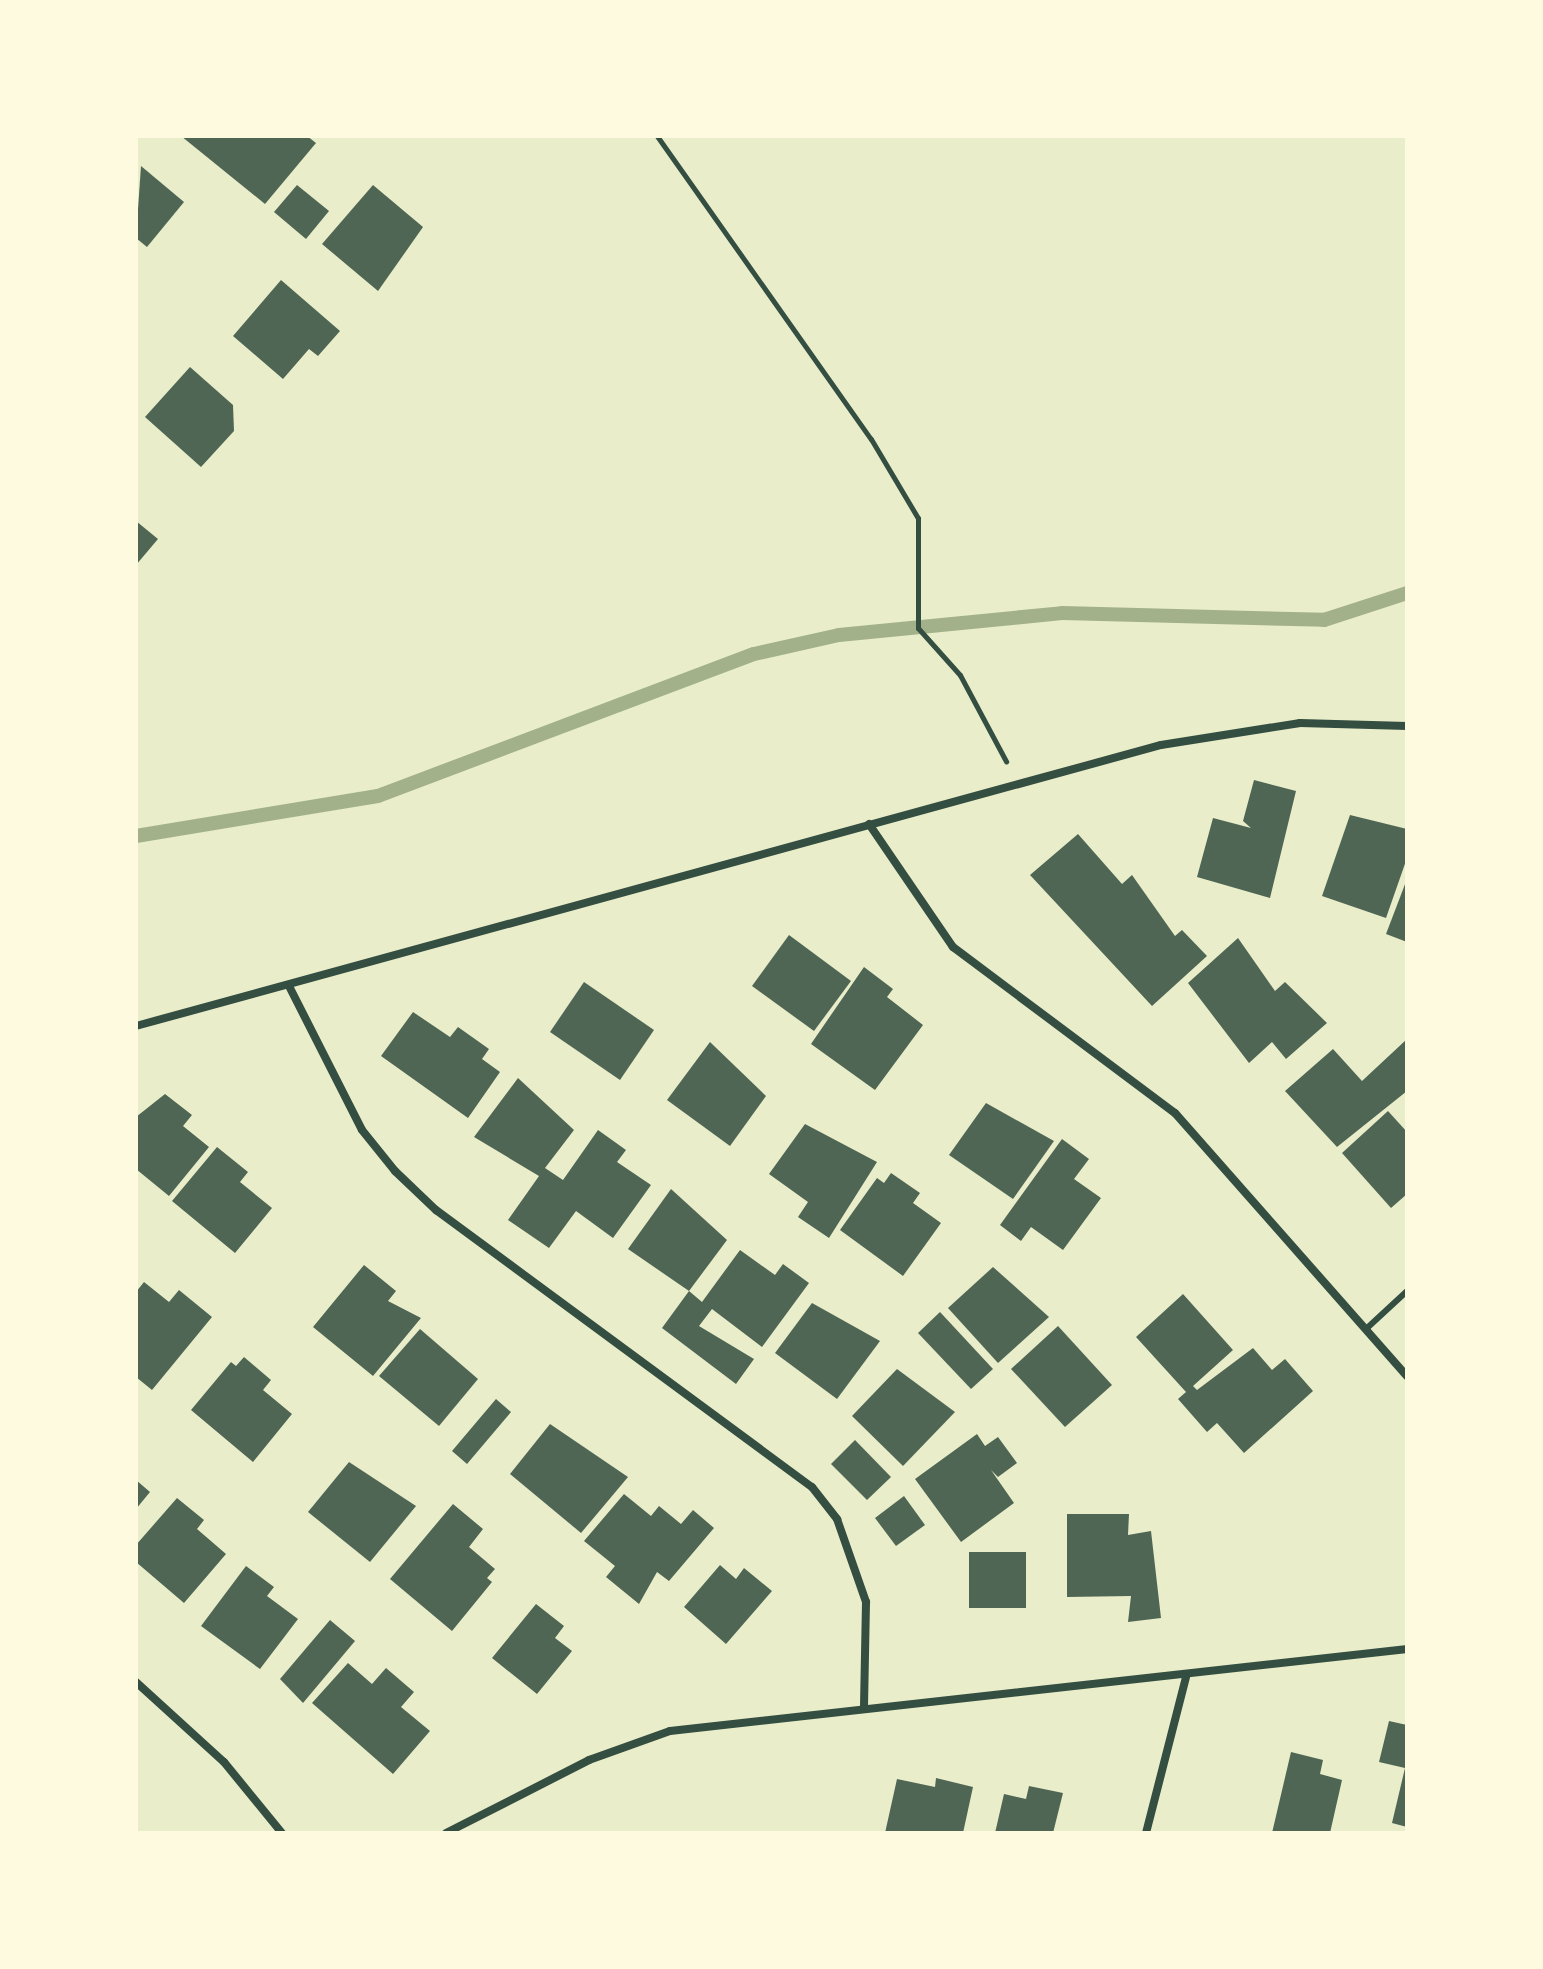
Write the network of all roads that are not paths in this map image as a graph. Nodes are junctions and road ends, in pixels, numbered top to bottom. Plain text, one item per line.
1 (1407, 726) edge
2 (869, 824) junction
3 (289, 986) junction
4 (136, 1026) edge
5 (1407, 1291) edge
6 (1366, 1329) junction
7 (1407, 1376) edge
8 (1407, 1649) edge
9 (1186, 1677) junction
10 (136, 1682) edge
11 (864, 1707) junction
12 (282, 1833) edge
13 (446, 1833) edge
14 (1146, 1833) edge

1 - 2 street
2 - 3 street
2 - 6 street
3 - 4 street
3 - 11 street
5 - 6 lane
6 - 7 street
8 - 9 street
9 - 11 street
9 - 14 street
10 - 12 street
11 - 13 street

